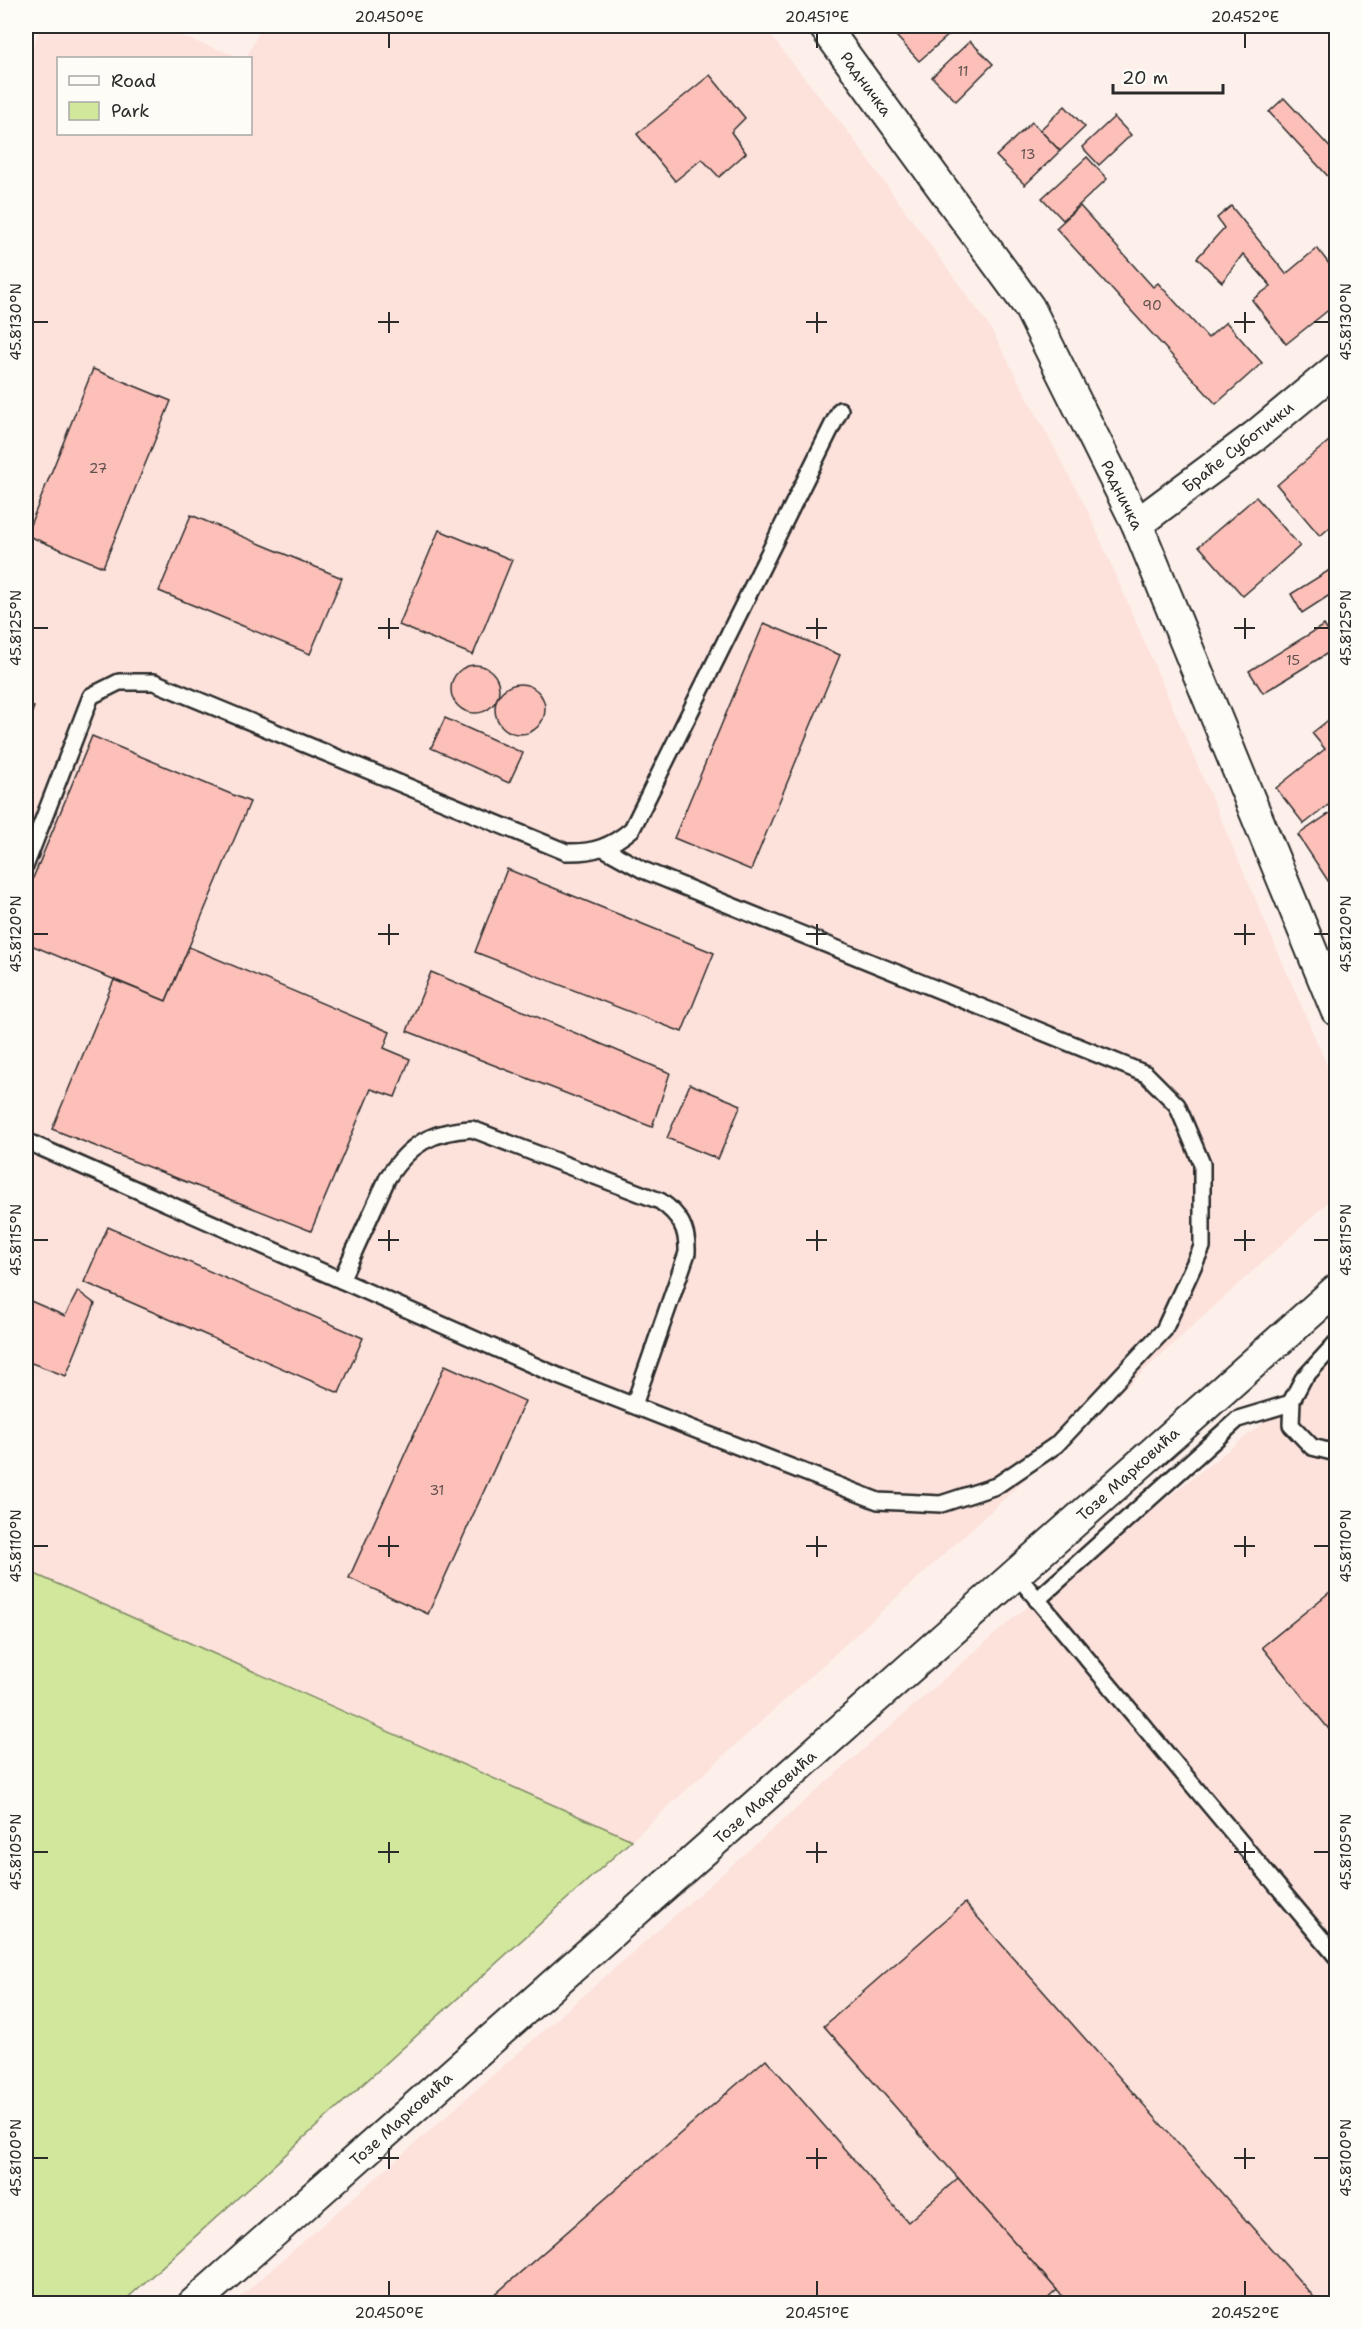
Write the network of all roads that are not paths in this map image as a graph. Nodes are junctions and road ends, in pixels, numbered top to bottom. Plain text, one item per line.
1 (824, 26) edge
2 (1336, 369) edge
3 (840, 410) dead end
4 (1137, 524) junction
5 (603, 848) junction
6 (26, 864) edge
7 (1336, 1010) edge
8 (26, 1141) edge
9 (340, 1280) junction
10 (1336, 1290) edge
11 (1336, 1343) edge
12 (1291, 1403) junction
13 (634, 1405) junction
14 (1336, 1453) edge
15 (1016, 1574) junction
16 (1037, 1600) junction
17 (1336, 1956) edge
18 (193, 2304) edge

1 - 4 street, Радничка
2 - 4 street, Браће Суботички
3 - 5 lane
4 - 7 street, Радничка
5 - 6 lane
5 - 13 lane
8 - 9 lane
9 - 13 lane
9 - 13 lane
10 - 15 street, Тозе Марковића
11 - 12 lane
12 - 14 lane
12 - 16 lane
15 - 16 lane
15 - 18 street, Тозе Марковића
16 - 17 lane

